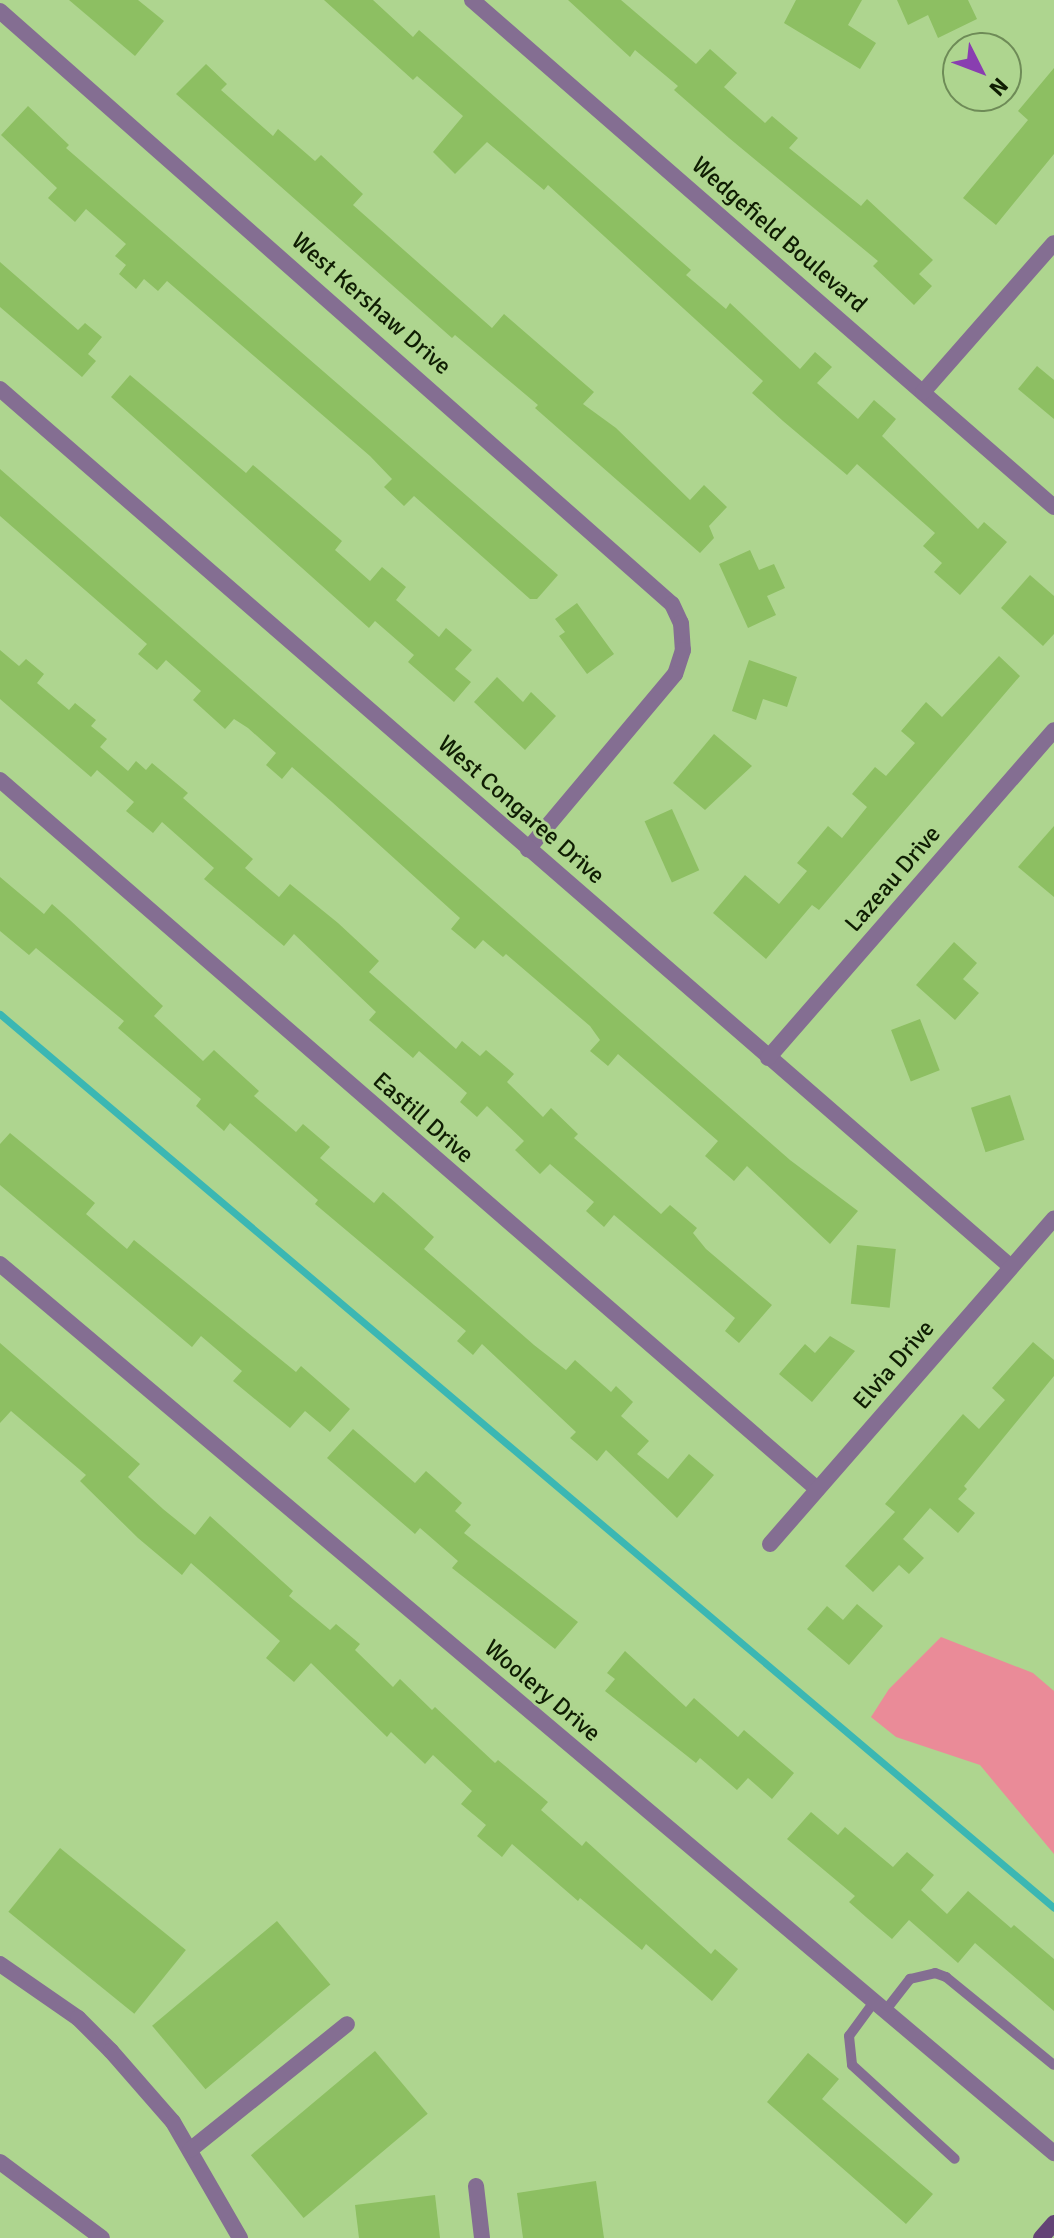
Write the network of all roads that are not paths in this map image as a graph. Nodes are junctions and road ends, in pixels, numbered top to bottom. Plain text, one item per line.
1 (472, 0) edge
2 (0, 11) edge
3 (1054, 243) edge
4 (0, 389) edge
5 (923, 392) junction
6 (1054, 507) edge
7 (1054, 730) edge
8 (0, 780) edge
9 (528, 849) junction
10 (768, 1058) junction
11 (1054, 1218) edge
12 (0, 1264) edge
13 (1011, 1267) junction
14 (817, 1489) junction
15 (770, 1544) dead end
16 (0, 1964) edge
17 (879, 2006) junction
18 (347, 2024) dead end
19 (1054, 2065) edge
20 (190, 2150) junction
21 (1054, 2153) edge
22 (955, 2159) dead end
23 (0, 2162) edge
24 (476, 2186) dead end
25 (1054, 2223) edge
26 (102, 2238) edge
27 (240, 2238) edge
28 (482, 2238) edge
29 (1041, 2238) edge

1 - 5 street, Wedgefield Boulevard
2 - 9 street, West Kershaw Drive
3 - 5 street
4 - 9 street, West Congaree Drive
5 - 6 street, Wedgefield Boulevard
7 - 10 street, Lazeau Drive
8 - 14 street, Eastill Drive
9 - 10 street, West Congaree Drive
10 - 13 street, West Congaree Drive
11 - 13 street, Elvia Drive
12 - 17 street, Woolery Drive
13 - 14 street, Elvia Drive
14 - 15 street, Elvia Drive
16 - 20 street
17 - 19 lane
17 - 21 street, Woolery Drive
17 - 22 lane
18 - 20 street
20 - 27 street
23 - 26 street
24 - 28 street
25 - 29 main road

